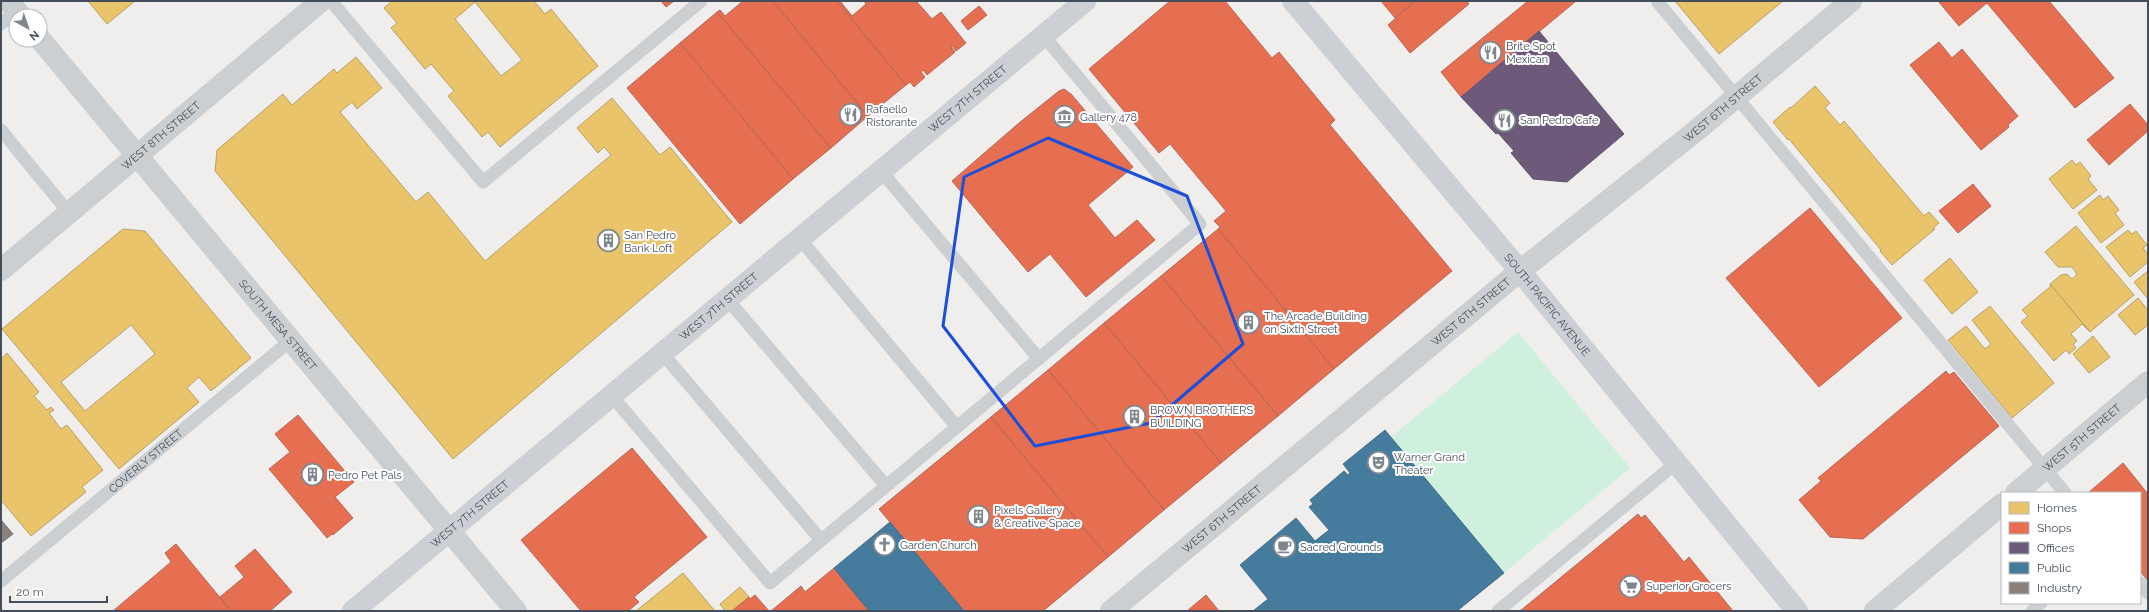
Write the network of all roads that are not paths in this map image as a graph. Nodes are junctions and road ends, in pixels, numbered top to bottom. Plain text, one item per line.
1 (321, 1) edge
2 (331, 1) edge
3 (701, 1) edge
4 (1084, 1) edge
5 (1293, 1) edge
6 (1657, 1) edge
7 (1851, 1) edge
8 (1043, 35) junction
9 (48, 48) edge
10 (1737, 96) junction
11 (1, 130) edge
12 (138, 155) junction
13 (881, 171) junction
14 (69, 213) junction
15 (800, 239) junction
16 (1, 270) edge
17 (1520, 271) junction
18 (728, 300) junction
19 (291, 340) junction
20 (663, 354) junction
21 (1039, 359) junction
22 (2148, 382) edge
23 (612, 396) junction
24 (957, 426) junction
25 (1676, 463) junction
26 (2045, 469) junction
27 (886, 486) junction
28 (2017, 492) edge
29 (2064, 492) edge
30 (2001, 505) edge
31 (450, 531) junction
32 (821, 540) junction
33 (1, 581) edge
34 (2141, 584) edge
35 (2148, 593) edge
36 (2040, 604) edge
37 (353, 611) edge
38 (516, 611) edge
39 (1111, 611) edge
40 (1498, 611) edge
41 (1797, 611) edge
42 (1875, 611) edge
43 (2032, 611) edge

1 - 12 street, WEST 8TH STREET
2 - 3 lane
4 - 8 main road, WEST 7TH STREET
5 - 17 main road, SOUTH PACIFIC AVENUE
6 - 10 lane
7 - 10 street, WEST 6TH STREET
8 - 13 main road, WEST 7TH STREET
8 - 21 lane
9 - 12 street, SOUTH MESA STREET
10 - 17 street, WEST 6TH STREET
10 - 26 lane
11 - 14 lane
12 - 14 street, WEST 8TH STREET
12 - 19 street, SOUTH MESA STREET
13 - 15 main road, WEST 7TH STREET
13 - 21 lane
14 - 16 street, WEST 8TH STREET
15 - 18 main road, WEST 7TH STREET
15 - 24 lane
17 - 25 main road, SOUTH PACIFIC AVENUE
17 - 39 street, WEST 6TH STREET
18 - 20 main road, WEST 7TH STREET
18 - 27 lane
19 - 31 street, SOUTH MESA STREET
19 - 33 lane, COVERLY STREET
20 - 23 main road, WEST 7TH STREET
20 - 32 lane
21 - 24 lane
22 - 26 street, WEST 5TH STREET
23 - 31 main road, WEST 7TH STREET
23 - 32 lane
24 - 27 lane
25 - 40 lane
25 - 41 main road, SOUTH PACIFIC AVENUE
26 - 28 street, WEST 5TH STREET
26 - 29 lane
27 - 32 lane
30 - 42 street
31 - 37 main road, WEST 7TH STREET
31 - 38 street, SOUTH MESA STREET
34 - 35 lane
36 - 43 lane

